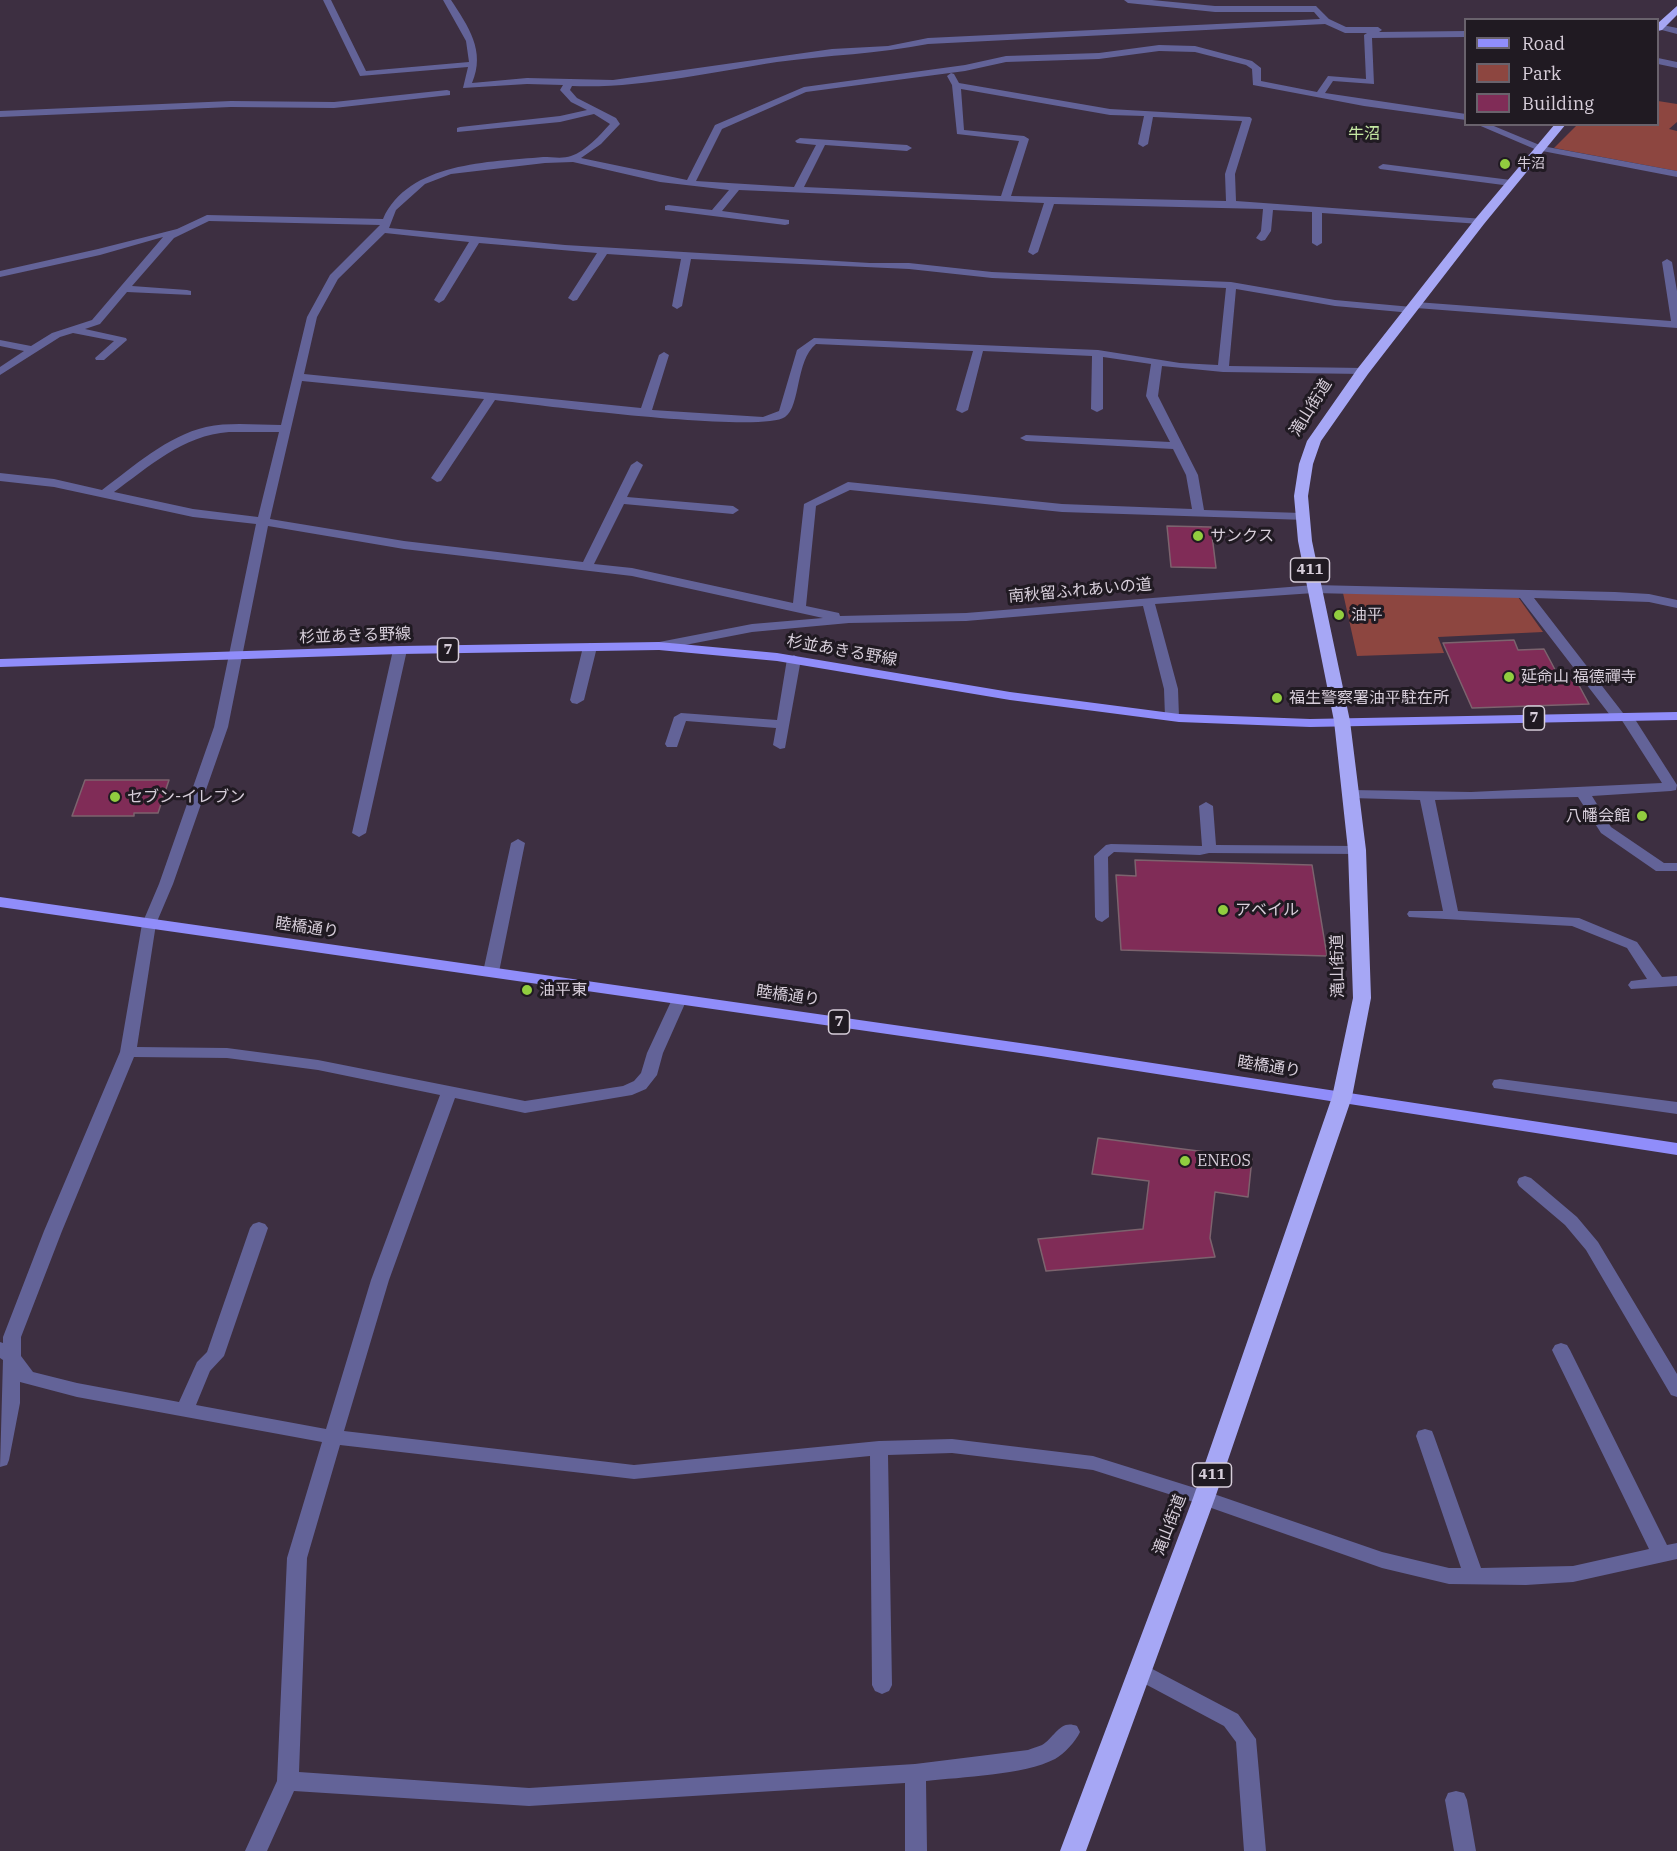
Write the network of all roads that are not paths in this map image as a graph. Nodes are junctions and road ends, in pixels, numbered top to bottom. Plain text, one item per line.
1 (327, 0) edge
2 (447, 0) edge
3 (1128, 0) edge
4 (1677, 9) edge
5 (1326, 21) junction
6 (1659, 27) edge
7 (1659, 28) edge
8 (1677, 31) edge
9 (1464, 32) edge
10 (1464, 33) edge
11 (1659, 61) edge
12 (473, 64) junction
13 (1677, 65) edge
14 (951, 69) junction
15 (569, 83) junction
16 (956, 85) junction
17 (447, 93) dead end
18 (1319, 95) junction
19 (595, 111) junction
20 (0, 114) edge
21 (1149, 114) junction
22 (1464, 117) edge
23 (1485, 126) edge
24 (1559, 126) edge
25 (460, 130) dead end
26 (800, 141) dead end
27 (822, 143) junction
28 (1143, 144) dead end
29 (907, 148) dead end
30 (1540, 148) junction
31 (573, 159) junction
32 (1383, 167) dead end
33 (1677, 174) edge
34 (690, 183) junction
35 (1511, 183) junction
36 (737, 187) junction
37 (798, 189) junction
38 (1005, 198) junction
39 (1050, 200) junction
40 (1231, 204) junction
41 (1268, 207) junction
42 (668, 208) dead end
43 (1317, 210) junction
44 (715, 213) junction
45 (1480, 221) junction
46 (784, 222) dead end
47 (384, 226) junction
48 (183, 230) junction
49 (1262, 238) dead end
50 (475, 241) junction
51 (1317, 243) dead end
52 (603, 251) junction
53 (1033, 252) dead end
54 (687, 256) junction
55 (1667, 262) dead end
56 (0, 274) edge
57 (1231, 285) junction
58 (124, 289) junction
59 (187, 293) dead end
60 (573, 298) dead end
61 (439, 300) dead end
62 (677, 306) dead end
63 (1414, 307) junction
64 (1677, 324) edge
65 (71, 330) junction
66 (0, 343) edge
67 (979, 347) junction
68 (33, 350) junction
69 (1098, 354) junction
70 (664, 355) dead end
71 (100, 358) dead end
72 (1157, 363) junction
73 (1223, 369) junction
74 (1363, 371) junction
75 (0, 372) edge
76 (299, 377) junction
77 (492, 396) junction
78 (1097, 409) dead end
79 (962, 410) dead end
80 (646, 412) junction
81 (286, 428) junction
82 (1026, 438) dead end
83 (1177, 446) junction
84 (637, 465) dead end
85 (0, 477) edge
86 (437, 478) dead end
87 (104, 494) junction
88 (620, 500) junction
89 (733, 510) dead end
90 (1198, 514) junction
91 (1302, 517) junction
92 (263, 522) junction
93 (587, 566) junction
94 (1314, 589) junction
95 (1524, 594) junction
96 (1148, 602) junction
97 (1677, 604) edge
98 (799, 609) junction
99 (849, 619) junction
100 (658, 646) junction
101 (590, 647) junction
102 (400, 650) junction
103 (237, 656) junction
104 (794, 660) junction
105 (0, 663) edge
106 (577, 700) dead end
107 (1622, 716) junction
108 (1677, 716) edge
109 (1172, 717) junction
110 (1342, 721) junction
111 (783, 724) junction
112 (672, 744) dead end
113 (780, 745) dead end
114 (1584, 793) junction
115 (1351, 794) junction
116 (1427, 798) junction
117 (1206, 806) dead end
118 (358, 833) dead end
119 (518, 843) dead end
120 (1209, 849) junction
121 (1357, 850) junction
122 (1677, 867) edge
123 (0, 902) edge
124 (1414, 914) dead end
125 (1452, 916) junction
126 (1102, 917) dead end
127 (149, 924) junction
128 (491, 972) junction
129 (1677, 981) edge
130 (1658, 983) junction
131 (1636, 985) dead end
132 (679, 999) junction
133 (128, 1053) junction
134 (1500, 1084) dead end
135 (449, 1092) junction
136 (1342, 1097) junction
137 (1677, 1108) edge
138 (1677, 1149) edge
139 (1525, 1182) dead end
140 (259, 1228) dead end
141 (1561, 1350) dead end
142 (5, 1353) edge
143 (1677, 1390) edge
144 (184, 1410) junction
145 (1425, 1436) dead end
146 (332, 1437) junction
147 (879, 1448) junction
148 (0, 1460) edge
149 (1204, 1498) junction
150 (1669, 1553) edge
151 (1474, 1577) junction
152 (1139, 1671) junction
153 (882, 1685) dead end
154 (1070, 1732) dead end
155 (915, 1773) junction
156 (288, 1781) junction
157 (1456, 1800) dead end
158 (256, 1851) edge
159 (916, 1851) edge
160 (1073, 1851) edge
161 (1255, 1851) edge
162 (1465, 1851) edge

1 - 12 street
2 - 12 street
3 - 5 street
4 - 6 highway
5 - 9 street
5 - 15 street
7 - 8 street
10 - 18 street
11 - 13 street
12 - 15 street
14 - 16 street
14 - 18 street
14 - 34 street
15 - 19 street
16 - 21 street
16 - 38 street
17 - 20 street
18 - 22 street
19 - 25 street
19 - 31 street
21 - 28 street
21 - 40 street
23 - 30 street
24 - 30 highway, 滝山街道 / 411
26 - 27 street
27 - 29 street
27 - 37 street
30 - 33 street
30 - 35 highway, 滝山街道 / 411
31 - 34 street
31 - 47 street
32 - 35 street
34 - 36 street
35 - 45 highway, 滝山街道 / 411
36 - 37 street
36 - 44 street
37 - 38 street
38 - 39 street
39 - 40 street
39 - 53 street
40 - 41 street
41 - 43 street
41 - 49 street
42 - 44 street
43 - 45 street
43 - 51 street
44 - 46 street
45 - 63 highway, 滝山街道 / 411
47 - 48 street
47 - 50 street
47 - 76 street
48 - 56 street
48 - 58 street
50 - 52 street
50 - 61 street
52 - 54 street
52 - 60 street
54 - 57 street
54 - 62 street
55 - 64 street
57 - 63 street
57 - 73 street
58 - 59 street
58 - 65 street
63 - 64 street
63 - 74 highway, 滝山街道 / 411
65 - 68 street
65 - 71 street
66 - 68 street
67 - 69 street
67 - 79 street
67 - 80 street
68 - 75 street
69 - 72 street
69 - 78 street
70 - 80 street
72 - 73 street
72 - 83 street
73 - 74 street
74 - 91 highway, 滝山街道 / 411
76 - 77 street
76 - 81 street
77 - 80 street
77 - 86 street
81 - 87 street
81 - 92 street
82 - 83 street
83 - 90 street
84 - 88 street
85 - 87 street
87 - 92 street
88 - 89 street
88 - 93 street
90 - 91 street
90 - 98 street
91 - 94 highway, 滝山街道 / 411
92 - 93 street
92 - 103 street
93 - 98 street
94 - 95 street, 南秋留ふれあいの道
94 - 96 street, 南秋留ふれあいの道
94 - 110 highway, 滝山街道 / 411
95 - 97 street, 南秋留ふれあいの道
95 - 107 street
96 - 99 street, 南秋留ふれあいの道
96 - 109 street
98 - 99 street
99 - 100 street
100 - 101 main road, 杉並あきる野線 / 7
100 - 104 main road, 杉並あきる野線 / 7
101 - 102 main road, 杉並あきる野線 / 7
101 - 106 street
102 - 103 main road, 杉並あきる野線 / 7
102 - 118 street
103 - 105 main road, 杉並あきる野線 / 7
103 - 127 street
104 - 109 main road, 杉並あきる野線 / 7
104 - 111 street
107 - 108 main road, 杉並あきる野線 / 7
107 - 110 main road, 杉並あきる野線 / 7
107 - 114 street
109 - 110 main road, 杉並あきる野線 / 7
110 - 115 highway, 滝山街道 / 411
111 - 112 street
111 - 113 street
114 - 116 street
114 - 122 street
115 - 116 street
115 - 121 highway, 滝山街道 / 411
116 - 125 street
117 - 120 street
119 - 128 street
120 - 121 street
120 - 126 street
121 - 136 highway, 滝山街道 / 411
123 - 127 main road, 睦橋通り / 7
124 - 125 street
125 - 130 street
127 - 128 main road, 睦橋通り / 7
127 - 133 street
128 - 132 main road, 睦橋通り / 7
129 - 130 street
130 - 131 street
132 - 135 street
132 - 136 main road, 睦橋通り / 7
133 - 135 street
133 - 142 street
134 - 137 street
135 - 146 street
136 - 138 main road, 睦橋通り / 7
136 - 149 highway, 滝山街道 / 411
139 - 143 street
140 - 144 street
141 - 150 street
142 - 144 street
142 - 148 street
144 - 146 street
145 - 151 street
146 - 147 street
146 - 156 street
147 - 149 street
147 - 153 street
149 - 151 street
149 - 152 highway, 滝山街道 / 411
150 - 151 street
152 - 160 highway, 滝山街道 / 411
152 - 161 street
154 - 155 street
155 - 156 street
155 - 159 street
156 - 158 street
157 - 162 street

